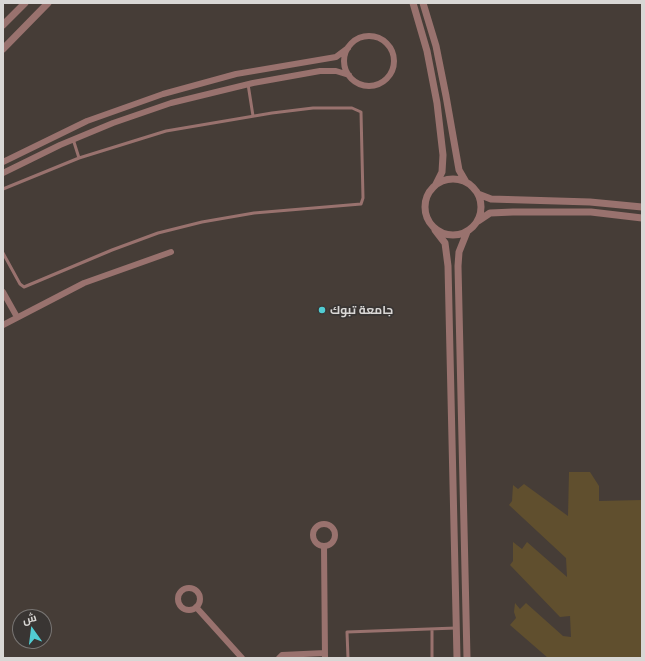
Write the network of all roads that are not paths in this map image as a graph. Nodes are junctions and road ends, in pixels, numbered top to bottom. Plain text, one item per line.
1 (24, 3) edge
2 (48, 3) edge
3 (413, 3) edge
4 (423, 3) edge
5 (3, 25) edge
6 (348, 48) junction
7 (3, 49) edge
8 (349, 76) junction
9 (248, 84) junction
10 (253, 116) junction
11 (73, 140) junction
12 (79, 158) junction
13 (3, 162) edge
14 (3, 173) edge
15 (466, 182) junction
16 (436, 184) junction
17 (3, 189) edge
18 (478, 194) junction
19 (642, 207) edge
20 (642, 218) edge
21 (478, 221) junction
22 (435, 230) junction
23 (468, 232) junction
24 (171, 252) dead end
25 (3, 253) edge
26 (3, 292) edge
27 (16, 317) junction
28 (3, 325) edge
29 (324, 546) dead end
30 (196, 607) dead end
31 (456, 628) junction
32 (432, 629) junction
33 (325, 656) edge
34 (242, 658) edge
35 (279, 658) edge
36 (348, 658) edge
37 (432, 658) edge
38 (457, 658) edge
39 (467, 658) edge

1 - 5 street
2 - 7 street
3 - 16 street
4 - 15 street
6 - 8 street
6 - 8 street
6 - 13 street
8 - 9 street
9 - 10 lane
9 - 11 street
10 - 12 lane
10 - 25 lane
11 - 12 lane
11 - 14 street
12 - 17 lane
15 - 16 street
15 - 18 street
16 - 22 street
18 - 19 street
18 - 21 street
20 - 21 street
21 - 23 street
22 - 23 street
22 - 31 street
23 - 39 street
24 - 27 street
26 - 27 street
27 - 28 street
29 - 33 street
30 - 34 street
31 - 32 lane
31 - 38 street
32 - 36 lane
32 - 37 lane
33 - 35 street

